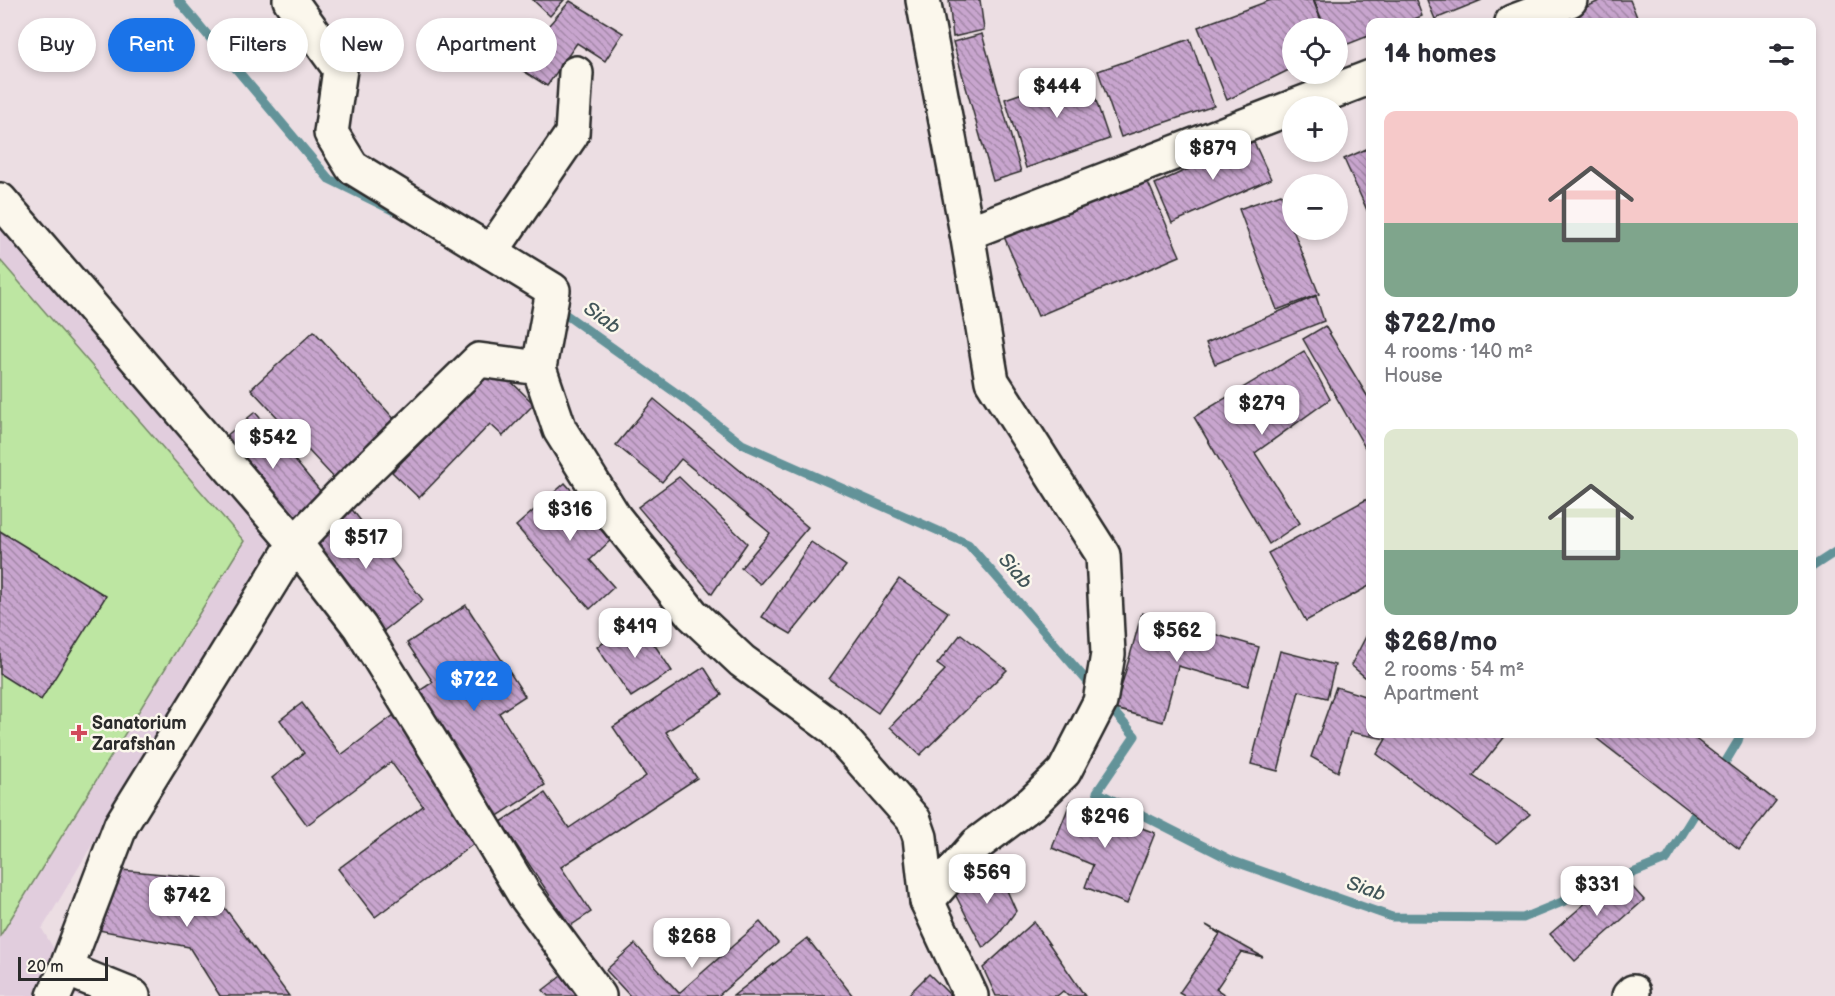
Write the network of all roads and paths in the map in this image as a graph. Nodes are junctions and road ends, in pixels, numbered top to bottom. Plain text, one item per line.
1 (290, 0) edge
2 (923, 0) edge
3 (1570, 0) edge
4 (1523, 18) edge
5 (576, 73) dead end
6 (1366, 79) edge
7 (1322, 96) edge
8 (1282, 112) edge
9 (0, 200) edge
10 (967, 233) junction
11 (491, 252) junction
12 (539, 368) junction
13 (295, 543) junction
14 (927, 901) junction
15 (60, 983) edge
16 (133, 996) edge
17 (599, 996) edge
18 (971, 996) edge

1 - 11 street
2 - 10 street
3 - 4 street
5 - 11 street
6 - 7 street
8 - 10 street
9 - 13 street
10 - 14 street
11 - 12 street
12 - 13 street
12 - 14 street
13 - 15 street
13 - 17 street
14 - 18 street
15 - 16 street

